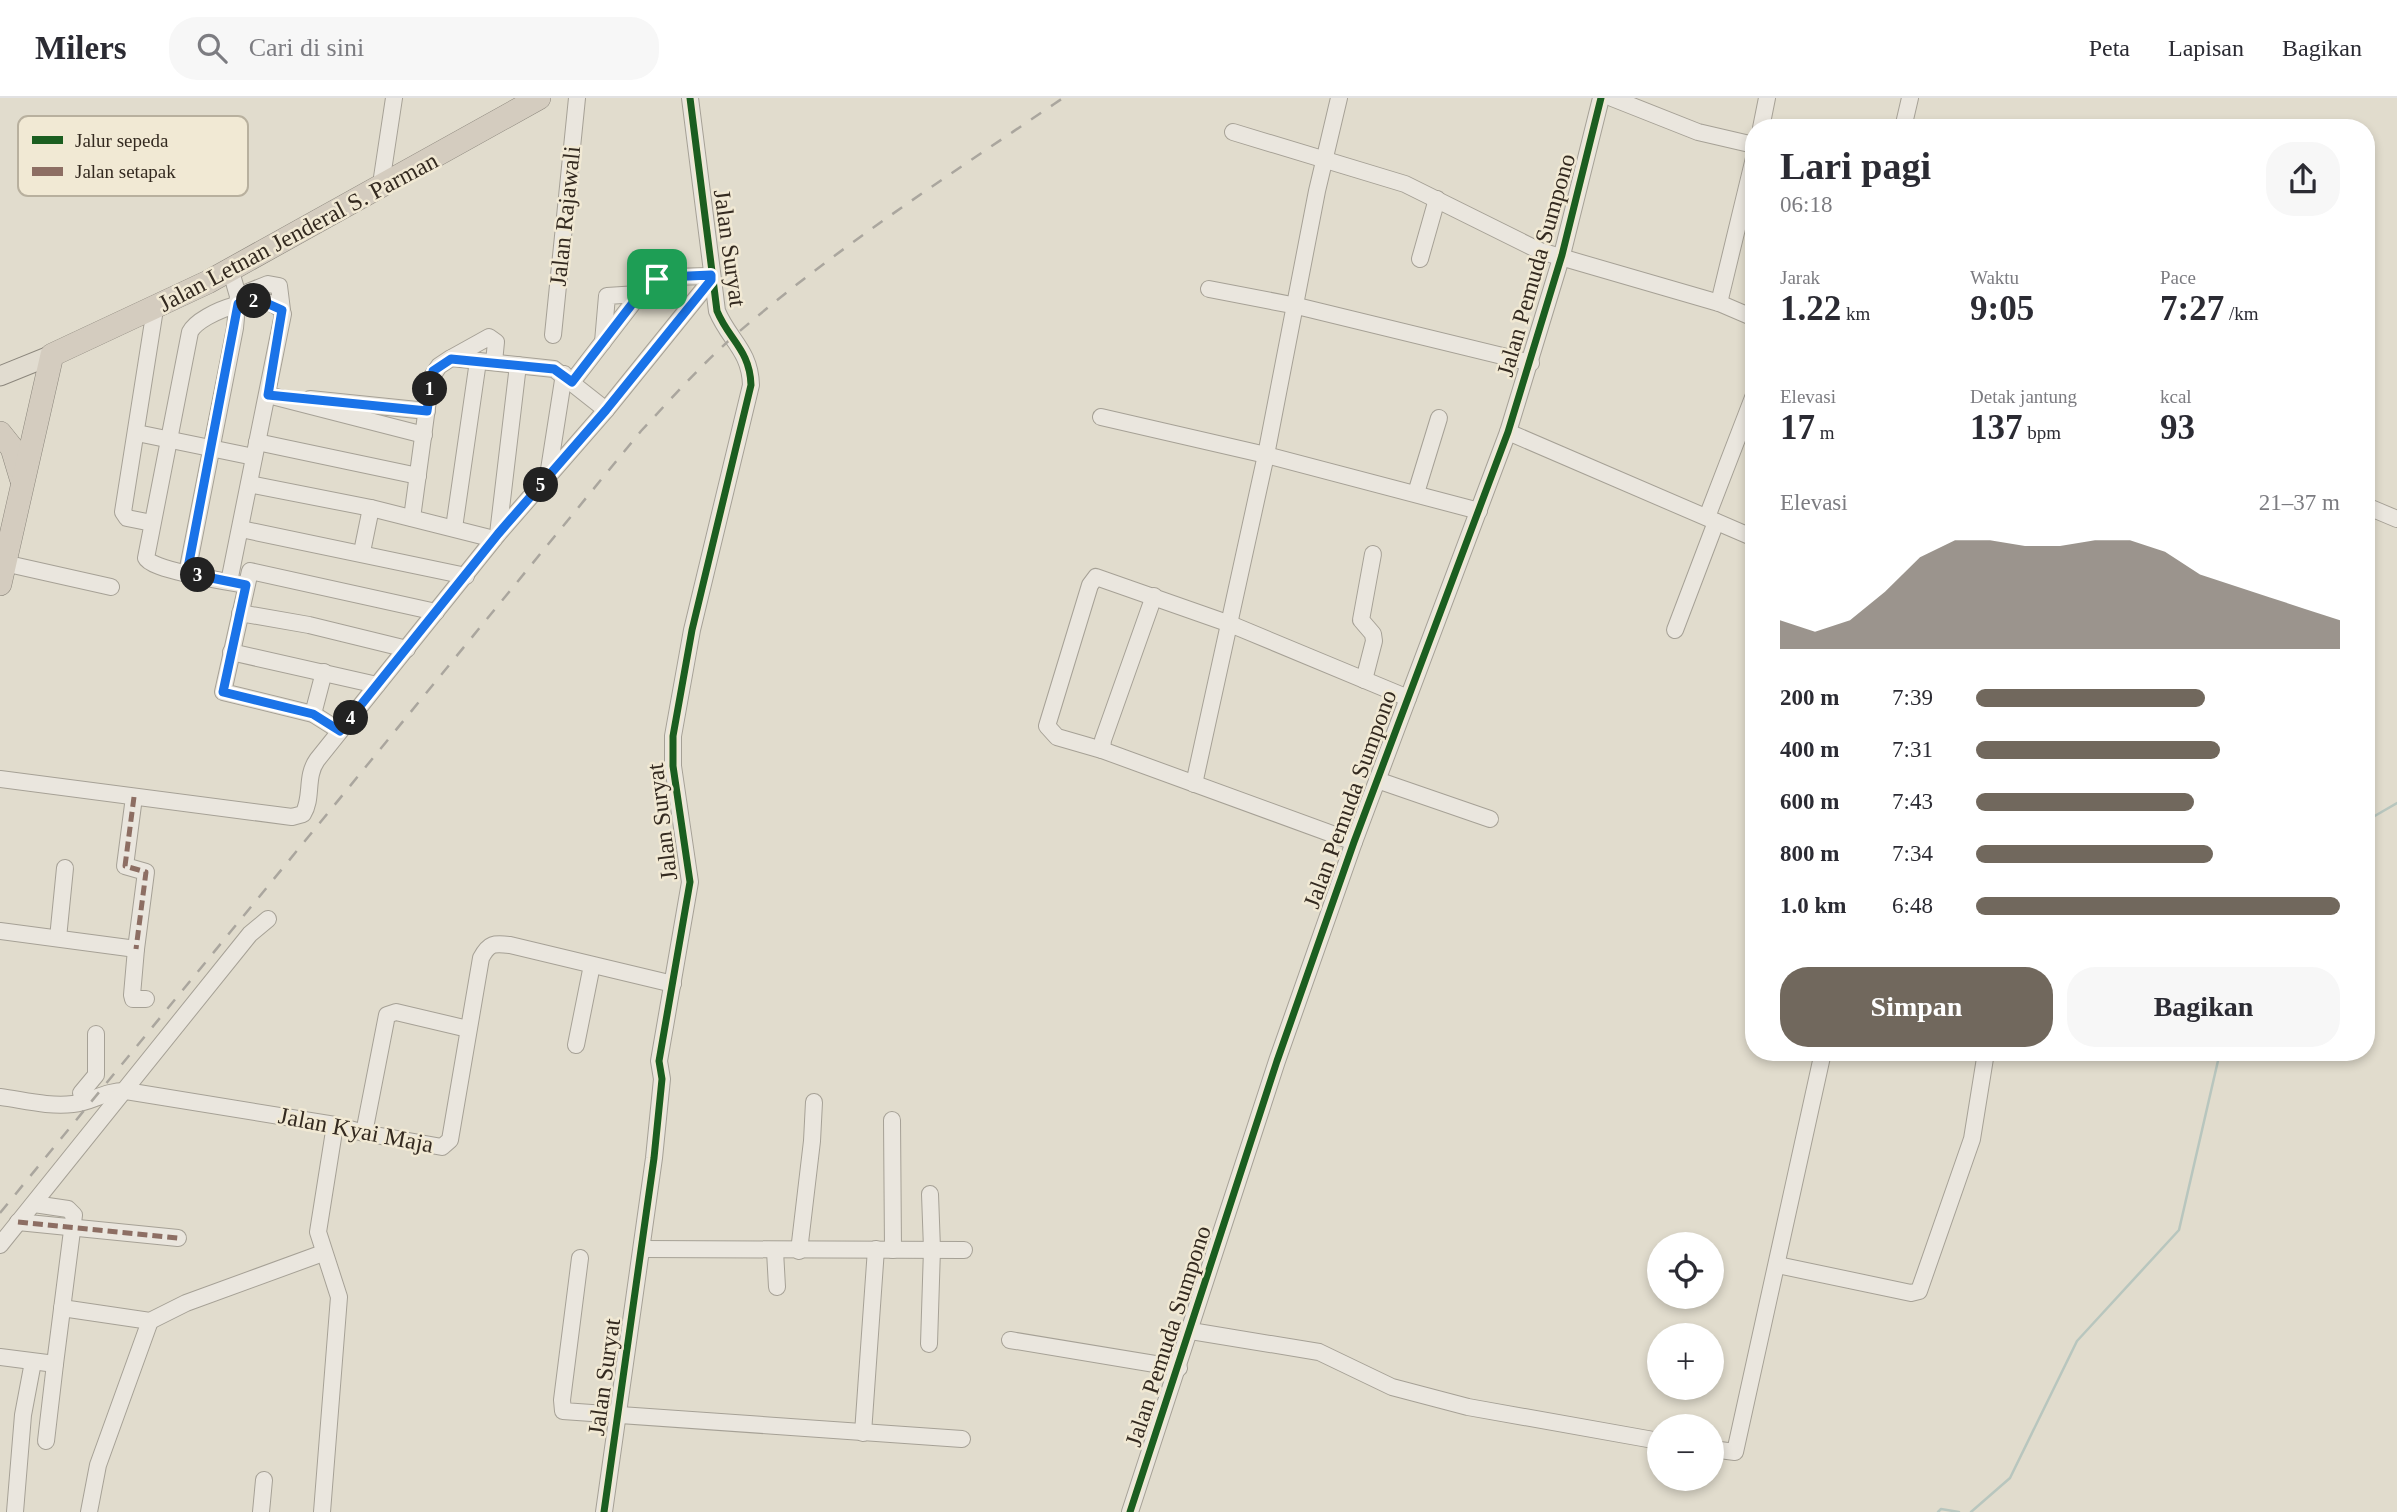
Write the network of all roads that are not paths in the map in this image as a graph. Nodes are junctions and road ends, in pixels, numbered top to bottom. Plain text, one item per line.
1 (394, 98) edge
2 (538, 98) edge
3 (577, 98) edge
4 (690, 98) edge
5 (1339, 98) edge
6 (1601, 98) edge
7 (1612, 98) edge
8 (1767, 98) edge
9 (1910, 98) edge
10 (1763, 119) edge
11 (1905, 119) edge
12 (1233, 132) dead end
13 (1745, 143) edge
14 (1324, 157) junction
15 (382, 184) junction
16 (1745, 195) edge
17 (1437, 199) junction
18 (1562, 255) junction
19 (1420, 258) dead end
20 (711, 278) junction
21 (235, 286) junction
22 (1209, 289) dead end
23 (638, 294) junction
24 (1719, 303) junction
25 (1297, 306) junction
26 (156, 309) junction
27 (1745, 314) edge
28 (553, 334) dead end
29 (603, 344) junction
30 (52, 355) junction
31 (451, 359) junction
32 (486, 362) junction
33 (1531, 363) junction
34 (518, 365) junction
35 (0, 376) edge
36 (568, 378) junction
37 (268, 395) junction
38 (293, 400) junction
39 (606, 410) junction
40 (427, 411) junction
41 (1101, 417) dead end
42 (1438, 418) dead end
43 (1745, 421) edge
44 (1508, 432) junction
45 (136, 433) junction
46 (424, 435) junction
47 (2, 436) edge
48 (169, 440) junction
49 (211, 449) junction
50 (256, 449) junction
51 (1266, 455) junction
52 (418, 476) junction
53 (547, 478) junction
54 (249, 484) junction
55 (22, 485) junction
56 (1416, 493) junction
57 (371, 508) junction
58 (2375, 510) edge
59 (1479, 512) junction
60 (412, 518) junction
61 (1711, 519) junction
62 (2397, 519) edge
63 (152, 523) junction
64 (454, 528) junction
65 (241, 529) junction
66 (1745, 534) edge
67 (496, 537) junction
68 (362, 552) junction
69 (1373, 554) dead end
70 (187, 573) junction
71 (2, 574) edge
72 (239, 576) junction
73 (466, 576) junction
74 (111, 587) dead end
75 (1154, 596) junction
76 (436, 612) junction
77 (240, 613) junction
78 (1230, 624) junction
79 (1675, 630) dead end
80 (407, 649) junction
81 (231, 652) junction
82 (324, 672) junction
83 (1363, 680) junction
84 (377, 685) junction
85 (1408, 698) junction
86 (313, 714) junction
87 (340, 731) junction
88 (1102, 750) junction
89 (0, 779) edge
90 (1377, 780) junction
91 (1194, 784) junction
92 (134, 797) junction
93 (1490, 819) dead end
94 (1354, 842) junction
95 (65, 868) dead end
96 (268, 919) dead end
97 (0, 931) edge
98 (58, 938) junction
99 (136, 949) junction
100 (592, 965) junction
101 (673, 984) junction
102 (146, 999) dead end
103 (468, 1029) junction
104 (96, 1034) dead end
105 (576, 1045) dead end
106 (1821, 1061) edge
107 (1985, 1061) edge
108 (126, 1091) junction
109 (0, 1097) edge
110 (88, 1100) junction
111 (814, 1102) dead end
112 (892, 1121) dead end
113 (335, 1125) junction
114 (364, 1133) junction
115 (930, 1194) dead end
116 (34, 1204) junction
117 (18, 1222) junction
118 (74, 1228) junction
119 (178, 1238) dead end
120 (0, 1245) edge
121 (642, 1249) junction
122 (876, 1249) junction
123 (932, 1249) junction
124 (893, 1250) junction
125 (964, 1250) dead end
126 (775, 1251) junction
127 (799, 1251) junction
128 (324, 1257) junction
129 (580, 1258) dead end
130 (1778, 1265) junction
131 (777, 1287) dead end
132 (62, 1308) junction
133 (149, 1321) junction
134 (1191, 1331) junction
135 (1010, 1340) dead end
136 (929, 1344) dead end
137 (0, 1357) edge
138 (33, 1362) junction
139 (55, 1364) junction
140 (1179, 1368) junction
141 (619, 1415) junction
142 (863, 1433) junction
143 (962, 1439) dead end
144 (1647, 1439) edge
145 (46, 1441) dead end
146 (1724, 1451) edge
147 (264, 1480) dead end
148 (15, 1512) edge
149 (89, 1512) edge
150 (261, 1512) edge
151 (321, 1512) edge
152 (604, 1512) edge
153 (1130, 1512) edge

1 - 15 street
2 - 15 highway, Jalan Letnan Jenderal S. Parman
3 - 28 street, Jalan Rajawali
4 - 20 street, Jalan Suryat
5 - 14 street
6 - 18 street, Jalan Pemuda Sumpono
7 - 13 street
8 - 10 street
9 - 11 street
12 - 14 street
14 - 17 street
14 - 25 street
15 - 21 highway, Jalan Letnan Jenderal S. Parman
16 - 24 street
17 - 18 street
17 - 19 street
18 - 24 street
18 - 33 street, Jalan Pemuda Sumpono
20 - 23 street
20 - 39 street
20 - 101 street, Jalan Suryat
21 - 26 highway, Jalan Letnan Jenderal S. Parman
21 - 37 street
21 - 48 street
21 - 49 street
22 - 25 street
23 - 29 street
23 - 29 street
24 - 27 street
25 - 33 street
25 - 51 street
26 - 30 highway, Jalan Letnan Jenderal S. Parman
26 - 45 street
29 - 36 street
30 - 35 main road
30 - 55 highway
31 - 32 street
31 - 32 street
31 - 40 street
32 - 34 street
32 - 64 street
33 - 44 street, Jalan Pemuda Sumpono
34 - 36 street
34 - 67 street
36 - 39 street
36 - 53 street
37 - 38 street
37 - 50 street
38 - 40 street
38 - 46 street
39 - 53 street
40 - 46 street
41 - 51 street
42 - 56 street
43 - 61 street
44 - 59 street, Jalan Pemuda Sumpono
44 - 61 street
45 - 48 street
45 - 63 street
46 - 52 street
47 - 55 highway
48 - 49 street
48 - 63 street
49 - 50 street
49 - 70 street
50 - 52 street
50 - 54 street
51 - 56 street
51 - 78 street
52 - 60 street
53 - 67 street
54 - 57 street
54 - 65 street
55 - 71 highway
56 - 59 street
57 - 60 street
57 - 68 street
58 - 62 street
59 - 85 street, Jalan Pemuda Sumpono
60 - 64 street
61 - 66 street
61 - 79 street
63 - 70 street
64 - 67 street
65 - 68 street
65 - 72 street
67 - 73 street
68 - 73 street
69 - 83 street
70 - 72 street
71 - 74 street
72 - 76 street
72 - 77 street
73 - 76 street
75 - 78 street
75 - 88 street
75 - 88 street
76 - 80 street
77 - 80 street
77 - 81 street
78 - 83 street
78 - 91 street
80 - 84 street
81 - 82 street
81 - 86 street
82 - 84 street
82 - 86 street
83 - 85 street
84 - 87 street
85 - 90 street, Jalan Pemuda Sumpono
86 - 87 street
87 - 92 street
88 - 91 street
89 - 92 street
90 - 93 street
90 - 94 street, Jalan Pemuda Sumpono
91 - 94 street
92 - 99 street
94 - 134 street, Jalan Pemuda Sumpono
95 - 98 street
96 - 108 street
97 - 98 street
98 - 99 street
99 - 102 street
100 - 101 street, Jalan Kyai Maja
100 - 103 street, Jalan Kyai Maja
100 - 105 street
101 - 121 street, Jalan Suryat
103 - 114 street, Jalan Kyai Maja
103 - 114 street
104 - 110 street
106 - 130 street
107 - 130 street
108 - 110 street, Jalan Kyai Maja
108 - 113 street, Jalan Kyai Maja
108 - 116 street
109 - 110 street, Jalan Kyai Maja
111 - 127 street
112 - 124 street
113 - 114 street, Jalan Kyai Maja
113 - 128 street
115 - 123 street
116 - 117 street
116 - 118 street
117 - 118 street
117 - 120 street
118 - 119 street
118 - 132 street
121 - 126 street
121 - 141 street, Jalan Suryat
122 - 124 street
122 - 127 street
122 - 142 street
123 - 124 street
123 - 125 street
123 - 136 street
126 - 127 street
126 - 131 street
128 - 133 street
128 - 151 street
129 - 141 street
130 - 146 street
132 - 133 street
132 - 139 street
133 - 149 street
134 - 140 street, Jalan Pemuda Sumpono
134 - 144 street
135 - 140 street
137 - 138 street
138 - 139 street
138 - 148 street
139 - 145 street
140 - 153 street, Jalan Pemuda Sumpono
141 - 142 street
141 - 152 street, Jalan Suryat
142 - 143 street
147 - 150 street

